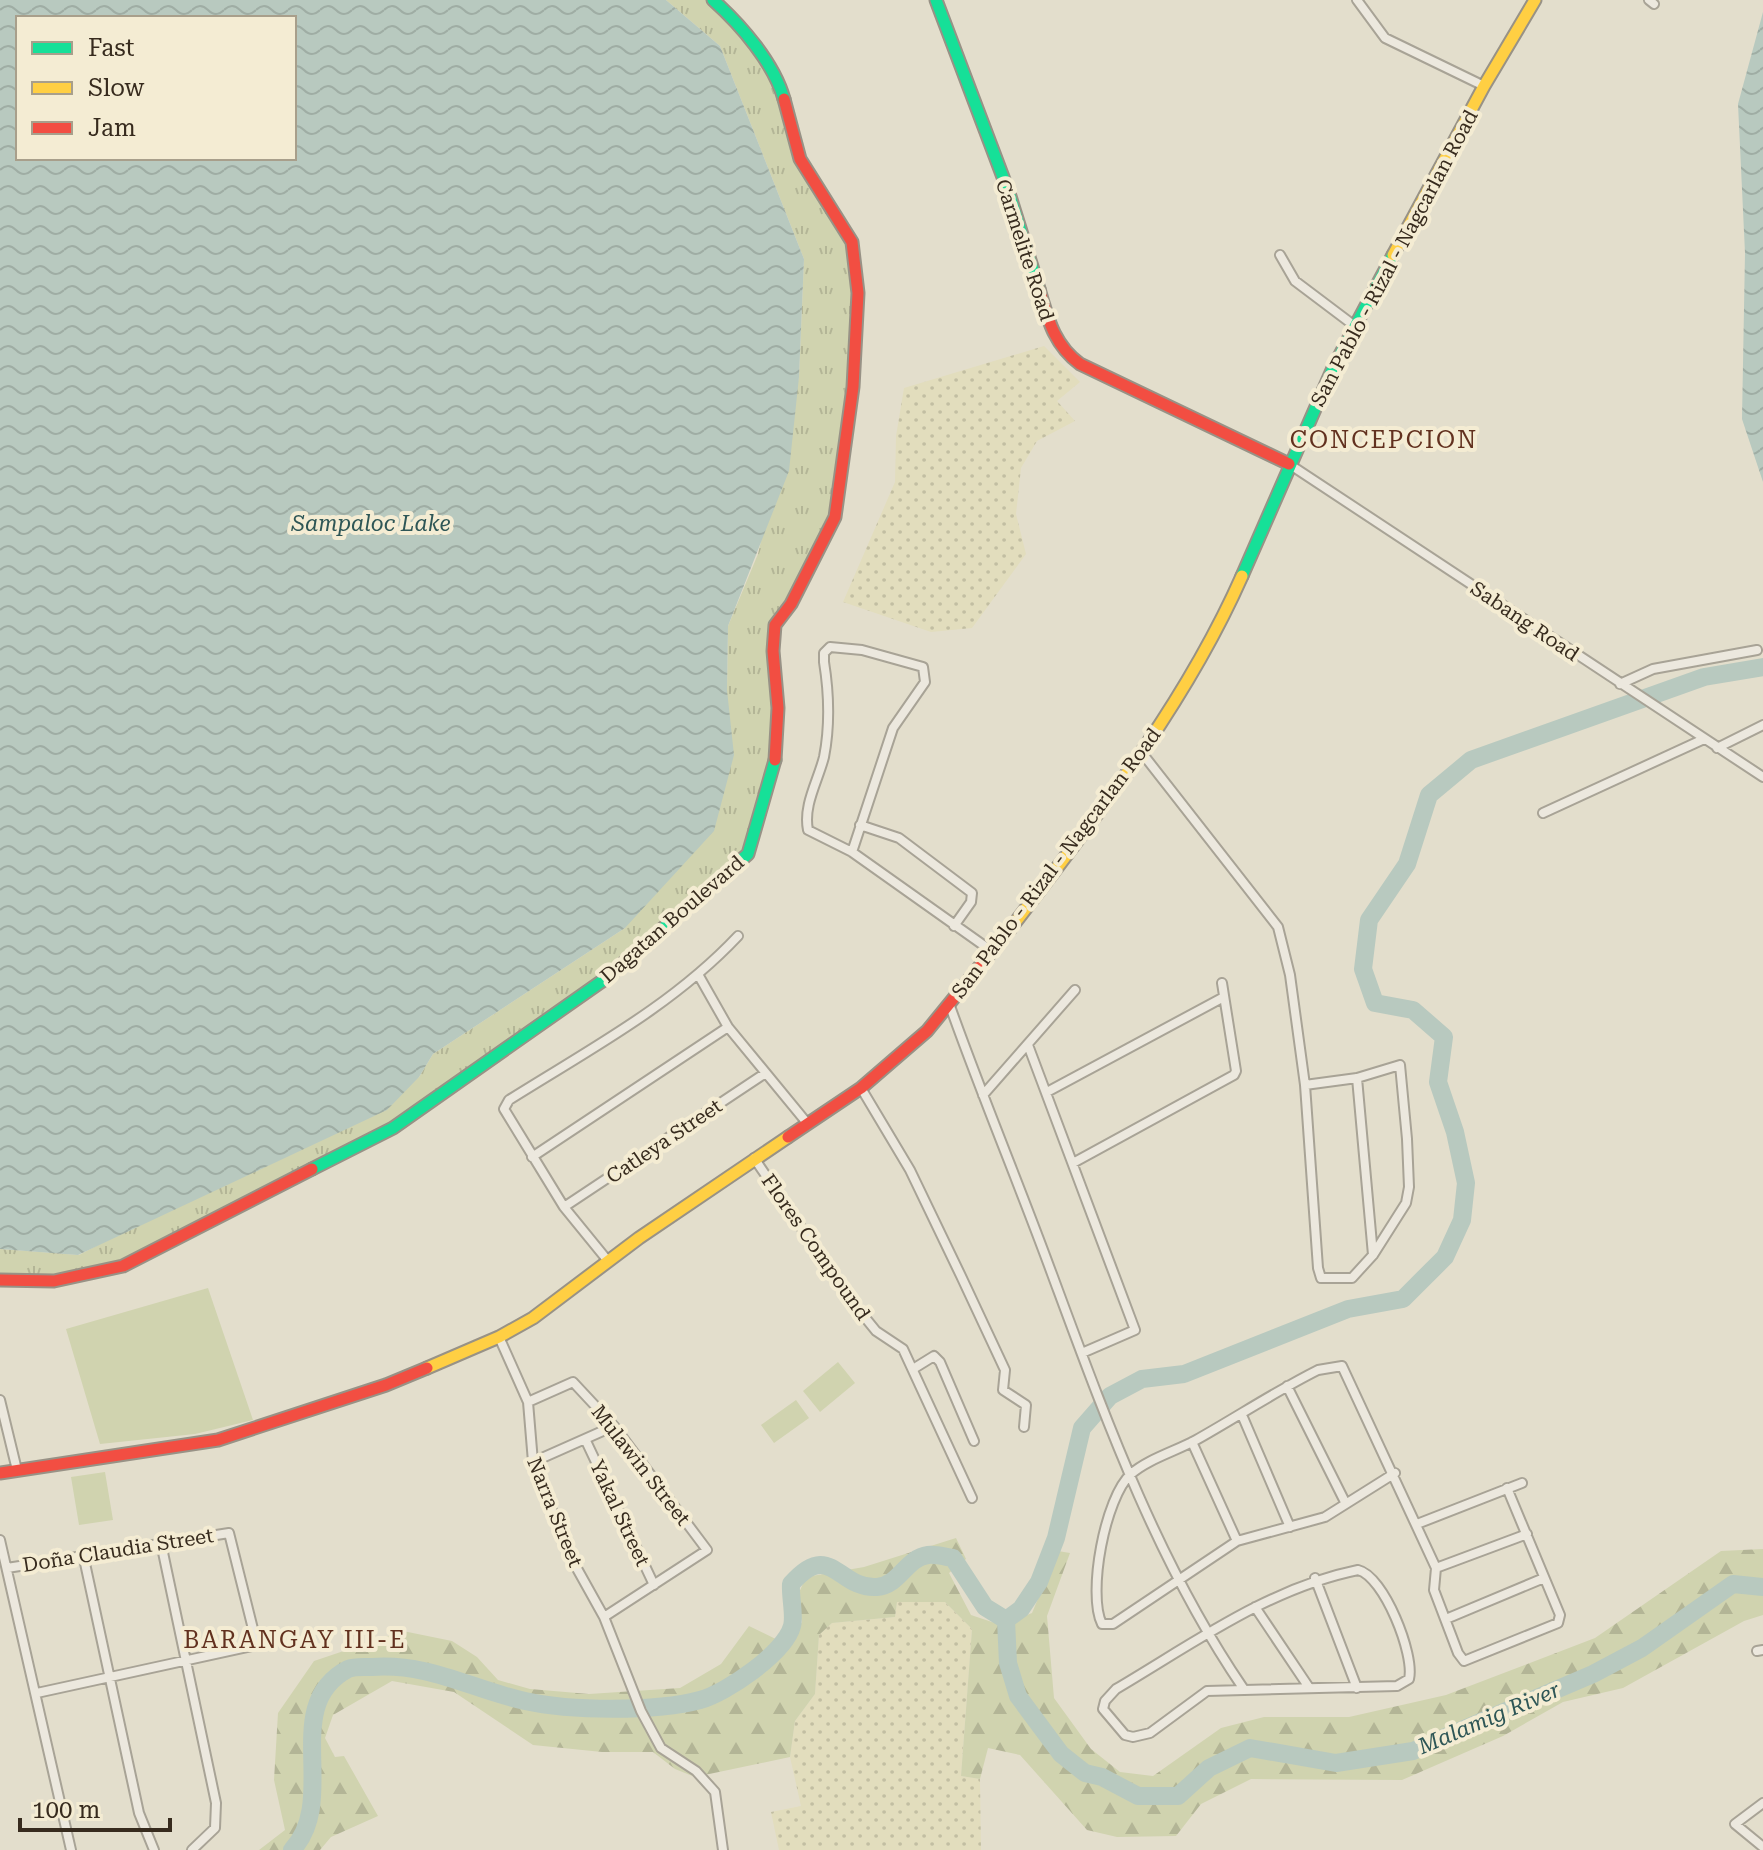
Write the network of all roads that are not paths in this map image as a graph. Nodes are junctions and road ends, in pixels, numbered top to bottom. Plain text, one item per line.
1 (713, 0) edge
2 (936, 0) edge
3 (1357, 0) edge
4 (1535, 0) edge
5 (1484, 86) junction
6 (1280, 255) dead end
7 (1356, 327) junction
8 (1289, 464) junction
9 (1757, 650) dead end
10 (1620, 684) junction
11 (1763, 725) edge
12 (1704, 739) junction
13 (1717, 748) junction
14 (1142, 753) junction
15 (1763, 777) edge
16 (1543, 813) dead end
17 (860, 825) junction
18 (852, 852) junction
19 (954, 926) junction
20 (738, 936) dead end
21 (993, 952) junction
22 (699, 976) junction
23 (1222, 983) dead end
24 (1075, 990) dead end
25 (1222, 998) junction
26 (950, 1006) junction
27 (728, 1027) junction
28 (1028, 1045) junction
29 (764, 1074) junction
30 (1357, 1078) junction
31 (1305, 1085) junction
32 (861, 1088) junction
33 (1047, 1092) junction
34 (983, 1095) junction
35 (807, 1123) junction
36 (532, 1157) junction
37 (754, 1158) junction
38 (1073, 1163) junction
39 (564, 1207) junction
40 (1373, 1255) junction
41 (608, 1261) junction
42 (0, 1280) edge
43 (499, 1337) junction
44 (1082, 1353) junction
45 (913, 1369) junction
46 (1287, 1386) junction
47 (0, 1400) edge
48 (528, 1402) junction
49 (1242, 1415) junction
50 (614, 1426) junction
51 (1024, 1427) dead end
52 (586, 1441) junction
53 (974, 1441) dead end
54 (1192, 1442) junction
55 (533, 1462) junction
56 (17, 1470) junction
57 (0, 1473) edge
58 (1395, 1473) junction
59 (1130, 1475) junction
60 (1522, 1483) dead end
61 (1507, 1488) junction
62 (972, 1498) dead end
63 (1345, 1502) junction
64 (1417, 1524) junction
65 (1290, 1527) junction
66 (1527, 1534) junction
67 (0, 1540) edge
68 (1237, 1541) junction
69 (161, 1543) junction
70 (83, 1554) junction
71 (7, 1568) junction
72 (1436, 1568) junction
73 (1315, 1578) junction
74 (1544, 1578) junction
75 (1177, 1580) junction
76 (654, 1585) junction
77 (1255, 1607) junction
78 (604, 1617) junction
79 (1446, 1619) junction
80 (1207, 1635) junction
81 (184, 1662) junction
82 (112, 1679) junction
83 (1308, 1686) junction
84 (1243, 1688) junction
85 (1357, 1688) junction
86 (37, 1693) junction
87 (1763, 1803) edge
88 (1763, 1847) edge
89 (71, 1850) edge
90 (154, 1850) edge
91 (192, 1850) edge
92 (723, 1850) edge

1 - 42 street, Dagatan Boulevard
2 - 8 street, Carmelite Road
3 - 5 street
4 - 5 street, San Pablo - Rizal - Nagcarlan Road
5 - 7 street, San Pablo - Rizal - Nagcarlan Road
6 - 7 street
7 - 8 street, San Pablo - Rizal - Nagcarlan Road
8 - 10 street, Sabang Road
8 - 14 street, San Pablo - Rizal - Nagcarlan Road
9 - 10 street
10 - 12 street, Sabang Road
11 - 13 street
12 - 13 street, Sabang Road
12 - 16 street
13 - 15 street, Sabang Road
14 - 21 street, San Pablo - Rizal - Nagcarlan Road
14 - 31 street
17 - 18 street
17 - 18 street
17 - 19 street
18 - 19 street
19 - 21 street
20 - 22 street
21 - 26 street, San Pablo - Rizal - Nagcarlan Road
22 - 27 street
22 - 36 street
23 - 25 street
24 - 28 street
25 - 33 street
25 - 38 street
26 - 32 street, San Pablo - Rizal - Nagcarlan Road
26 - 34 street
27 - 29 street
27 - 36 street
28 - 33 street
28 - 34 street
29 - 35 street
29 - 39 street, Catleya Street
30 - 31 street
30 - 40 street
30 - 40 street
31 - 40 street
32 - 35 street, San Pablo - Rizal - Nagcarlan Road
32 - 51 street
33 - 38 street
34 - 44 street
35 - 37 street, San Pablo - Rizal - Nagcarlan Road
36 - 39 street
37 - 41 street, San Pablo - Rizal - Nagcarlan Road
37 - 45 street, Flores Compound
38 - 44 street
39 - 41 street
41 - 43 street, San Pablo - Rizal - Nagcarlan Road
43 - 48 street, Narra Street
43 - 56 street, San Pablo - Rizal - Nagcarlan Road
44 - 59 street
45 - 53 street
45 - 62 street, Flores Compound
46 - 49 street
46 - 58 street
46 - 63 street
47 - 56 street
48 - 50 street, Mulawin Street
48 - 55 street, Narra Street
49 - 54 street
49 - 65 street
50 - 52 street
50 - 76 street, Mulawin Street
52 - 55 street
52 - 76 street, Yakal Street
54 - 59 street
54 - 68 street
55 - 78 street, Narra Street
56 - 57 street, San Pablo - Rizal - Nagcarlan Road
58 - 63 street
58 - 64 street
59 - 75 street
59 - 75 street
60 - 61 street
61 - 64 street
61 - 66 street
63 - 65 street
64 - 72 street
65 - 68 street
66 - 72 street
66 - 74 street
67 - 71 street
68 - 75 street
69 - 70 street, Doña Claudia Street
69 - 81 street
69 - 81 street, Doña Claudia Street
70 - 71 street, Doña Claudia Street
70 - 82 street
71 - 86 street
72 - 79 street
73 - 77 street
73 - 85 street
73 - 85 street
74 - 79 street
74 - 79 street
75 - 80 street
76 - 78 street
77 - 80 street
77 - 83 street
78 - 92 street, Narra Street
80 - 84 street
80 - 84 street
81 - 82 street
81 - 91 street
82 - 86 street
82 - 90 street
83 - 84 street
83 - 85 street
86 - 89 street
87 - 88 street

